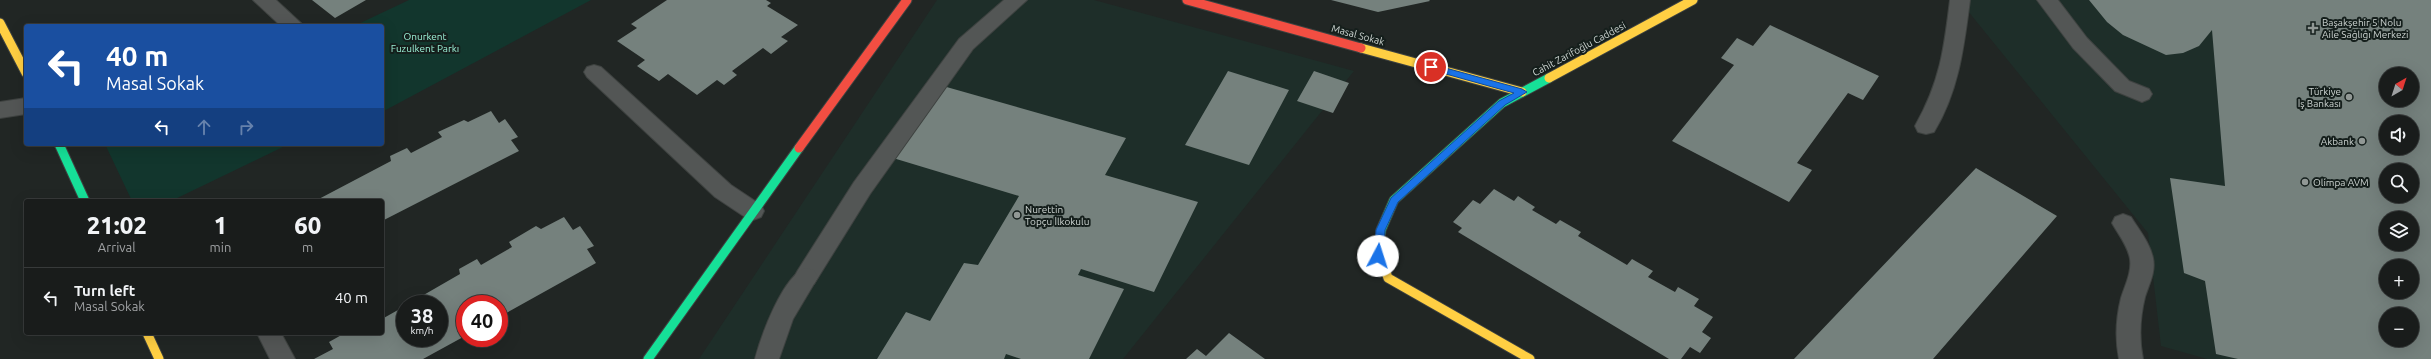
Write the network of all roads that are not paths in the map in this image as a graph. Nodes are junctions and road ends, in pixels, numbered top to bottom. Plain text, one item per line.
1 (263, 0) edge
2 (907, 0) edge
3 (1017, 0) edge
4 (1187, 0) edge
5 (1693, 0) edge
6 (1960, 0) edge
7 (2047, 0) edge
8 (0, 23) edge
9 (292, 24) edge
10 (24, 70) edge
11 (594, 72) dead end
12 (1522, 92) junction
13 (2142, 94) dead end
14 (24, 106) edge
15 (0, 110) edge
16 (1926, 126) dead end
17 (61, 146) edge
18 (84, 199) edge
19 (753, 211) junction
20 (2123, 222) dead end
21 (148, 335) edge
22 (269, 335) edge
23 (159, 359) edge
24 (283, 359) edge
25 (648, 359) edge
26 (767, 359) edge
27 (1530, 359) edge
28 (2131, 359) edge

1 - 9 street
2 - 19 street
3 - 26 street
4 - 12 street, Masal Sokak
5 - 12 street, Cahit Zarifoğlu Caddesi
6 - 16 street
7 - 13 street
8 - 10 street
11 - 19 street
12 - 27 street, Cahit Zarifoğlu Caddesi
14 - 15 street
17 - 18 street
19 - 25 street
20 - 28 street
21 - 23 street
22 - 24 street

